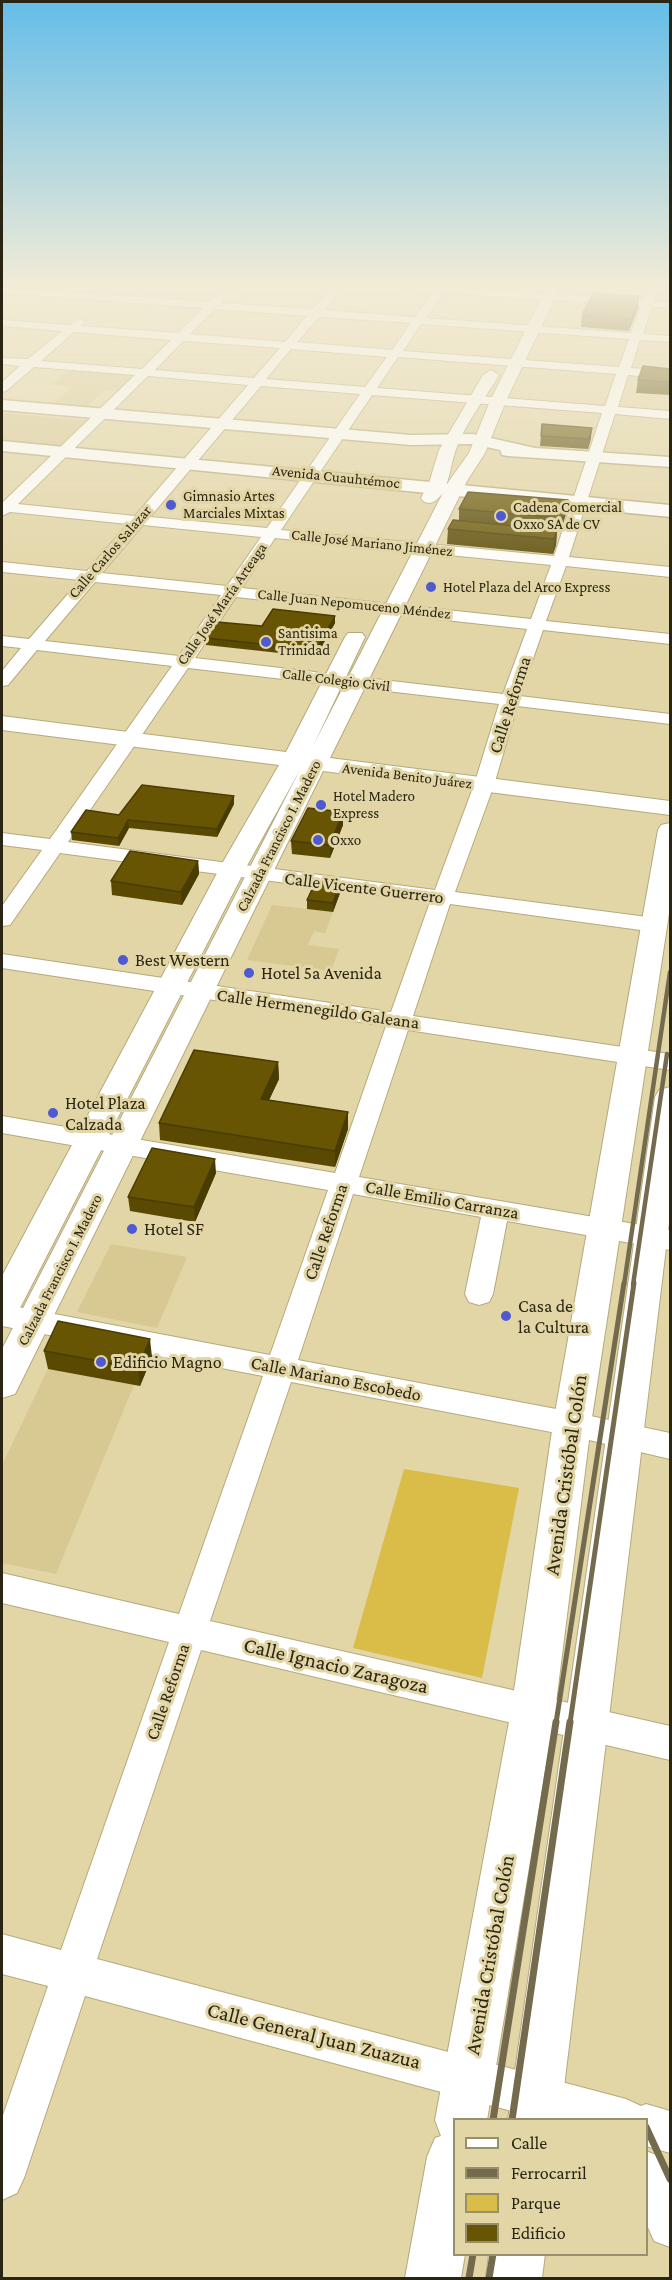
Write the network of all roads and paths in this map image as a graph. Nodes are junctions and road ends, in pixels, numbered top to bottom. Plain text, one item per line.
1 (124, 393) edge
2 (248, 393) edge
3 (367, 393) edge
4 (398, 393) edge
5 (481, 393) edge
6 (502, 393) edge
7 (615, 393) edge
8 (477, 400) junction
9 (498, 401) junction
10 (2, 405) edge
11 (609, 410) junction
12 (105, 413) junction
13 (670, 415) edge
14 (222, 423) junction
15 (338, 434) junction
16 (450, 444) junction
17 (2, 446) edge
18 (480, 446) junction
19 (66, 452) junction
20 (594, 456) junction
21 (670, 462) edge
22 (188, 463) junction
23 (311, 475) junction
24 (445, 488) junction
25 (581, 502) junction
26 (3, 508) edge
27 (670, 511) edge
28 (138, 520) junction
29 (435, 526) junction
30 (457, 528) edge
31 (272, 533) junction
32 (414, 547) junction
33 (560, 562) junction
34 (2, 567) edge
35 (670, 572) edge
36 (88, 577) junction
37 (231, 591) junction
38 (372, 606) junction
39 (394, 608) junction
40 (537, 625) junction
41 (670, 639) edge
42 (2, 641) edge
43 (32, 644) junction
44 (182, 662) junction
45 (333, 680) junction
46 (2, 681) edge
47 (356, 682) junction
48 (510, 699) junction
49 (670, 719) edge
50 (2, 723) edge
51 (131, 740) junction
52 (304, 763) junction
53 (484, 785) junction
54 (670, 808) edge
55 (670, 830) edge
56 (2, 839) edge
57 (54, 846) junction
58 (245, 872) junction
59 (442, 898) junction
60 (2, 920) edge
61 (663, 926) edge
62 (2, 961) edge
63 (186, 989) junction
64 (401, 1021) junction
65 (635, 1056) junction
66 (670, 1062) edge
67 (670, 1105) edge
68 (2, 1124) edge
69 (91, 1140) junction
70 (123, 1145) junction
71 (343, 1183) junction
72 (496, 1210) junction
73 (606, 1229) junction
74 (661, 1238) edge
75 (479, 1294) dead end
76 (2, 1308) edge
77 (2, 1315) edge
78 (34, 1321) junction
79 (280, 1368) junction
80 (2, 1384) edge
81 (572, 1424) junction
82 (624, 1436) junction
83 (670, 1446) edge
84 (2, 1588) edge
85 (189, 1632) junction
86 (533, 1711) junction
87 (585, 1723) junction
88 (670, 1743) edge
89 (2, 1954) edge
90 (71, 1974) junction
91 (469, 2076) junction
92 (535, 2108) edge
93 (461, 2118) edge
94 (607, 2118) edge
95 (648, 2126) edge
96 (670, 2132) edge
97 (453, 2163) edge
98 (648, 2176) edge
99 (2, 2178) edge
100 (670, 2225) edge
101 (517, 2256) edge
102 (433, 2278) edge
103 (514, 2278) edge

1 - 12 street
2 - 14 street, Calle Carlos Salazar
3 - 15 street, Calle José María Arteaga
4 - 8 street
5 - 8 main road, Calzada Francisco I. Madero
6 - 9 main road, Calzada Francisco I. Madero
7 - 11 street, Calle Reforma
8 - 9 street
8 - 16 main road, Calzada Francisco I. Madero
9 - 11 street
9 - 18 main road, Calzada Francisco I. Madero
10 - 12 highway
11 - 13 street
11 - 20 street, Calle Reforma
12 - 14 highway
12 - 19 street
14 - 15 highway
14 - 22 street, Calle Carlos Salazar
15 - 16 highway
15 - 23 street, Calle José María Arteaga
16 - 18 highway
16 - 24 main road, Calzada Francisco I. Madero
17 - 19 highway, Avenida Cuauhtémoc
18 - 20 highway
18 - 24 main road, Calzada Francisco I. Madero
19 - 22 highway, Avenida Cuauhtémoc
19 - 26 street
20 - 21 highway
20 - 25 street, Calle Reforma
22 - 23 highway, Avenida Cuauhtémoc
22 - 28 street, Calle Carlos Salazar
23 - 24 highway, Avenida Cuauhtémoc
23 - 31 street, Calle José María Arteaga
24 - 25 highway, Avenida Cuauhtémoc
24 - 29 main road, Calzada Francisco I. Madero
24 - 32 main road, Calzada Francisco I. Madero
25 - 27 highway, Avenida Cuauhtémoc
25 - 33 street, Calle Reforma
26 - 28 street, Calle José Mariano Jiménez
28 - 31 street, Calle José Mariano Jiménez
28 - 36 street, Calle Carlos Salazar
29 - 30 street
29 - 32 main road, Calzada Francisco I. Madero
31 - 32 street, Calle José Mariano Jiménez
31 - 37 street, Calle José María Arteaga
32 - 33 street, Calle José Mariano Jiménez
32 - 38 main road, Calzada Francisco I. Madero
32 - 39 main road, Calzada Francisco I. Madero
33 - 35 street, Calle José Mariano Jiménez
33 - 40 street, Calle Reforma
34 - 36 street, Calle Juan Nepomuceno Méndez
36 - 37 street, Calle Juan Nepomuceno Méndez
36 - 43 street, Calle Carlos Salazar
37 - 38 street, Calle Juan Nepomuceno Méndez
37 - 44 street, Calle José María Arteaga
38 - 39 street, Calle Juan Nepomuceno Méndez
38 - 45 main road, Calzada Francisco I. Madero
39 - 40 street, Calle Juan Nepomuceno Méndez
39 - 47 main road, Calzada Francisco I. Madero
40 - 41 street, Calle Juan Nepomuceno Méndez
40 - 48 street, Calle Reforma
42 - 43 street, Calle Colegio Civil
43 - 44 street, Calle Colegio Civil
43 - 46 street, Calle Carlos Salazar
44 - 45 street, Calle Colegio Civil
44 - 51 street, Calle José María Arteaga
45 - 47 street, Calle Colegio Civil
45 - 52 main road, Calzada Francisco I. Madero
47 - 48 street, Calle Colegio Civil
47 - 52 main road, Calzada Francisco I. Madero
48 - 49 street, Calle Colegio Civil
48 - 53 street, Calle Reforma
50 - 51 main road, Avenida Benito Juárez
51 - 52 main road, Avenida Benito Juárez
51 - 57 street, Calle José María Arteaga
52 - 53 main road, Avenida Benito Juárez
52 - 58 main road, Calzada Francisco I. Madero
53 - 54 main road, Avenida Benito Juárez
53 - 59 street, Calle Reforma
55 - 61 main road, Avenida Cristóbal Colón
56 - 57 street, Calle Vicente Guerrero
57 - 58 street, Calle Vicente Guerrero
57 - 60 street, Calle José María Arteaga
58 - 59 street, Calle Vicente Guerrero
58 - 63 main road, Calzada Francisco I. Madero
59 - 61 street, Calle Vicente Guerrero
59 - 64 street, Calle Reforma
61 - 65 main road, Avenida Cristóbal Colón
62 - 63 street, Calle Hermenegildo Galeana
63 - 64 street, Calle Hermenegildo Galeana
63 - 69 main road, Calzada Francisco I. Madero
63 - 70 main road, Calzada Francisco I. Madero
64 - 65 street, Calle Hermenegildo Galeana
64 - 71 street, Calle Reforma
65 - 66 street, Calle Hermenegildo Galeana
65 - 73 main road, Avenida Cristóbal Colón
67 - 74 main road
68 - 69 street, Calle Emilio Carranza
69 - 70 street, Calle Emilio Carranza
69 - 76 main road, Calzada Francisco I. Madero
70 - 71 street, Calle Emilio Carranza
70 - 78 main road, Calzada Francisco I. Madero
71 - 72 street, Calle Emilio Carranza
71 - 79 street, Calle Reforma
72 - 73 street, Calle Emilio Carranza
72 - 75 street
73 - 74 street, Calle Emilio Carranza
73 - 81 main road, Avenida Cristóbal Colón
74 - 82 main road
77 - 78 street, Calle Mariano Escobedo
78 - 79 street, Calle Mariano Escobedo
78 - 80 main road, Calzada Francisco I. Madero
79 - 81 street, Calle Mariano Escobedo
79 - 85 street, Calle Reforma
81 - 82 street, Calle Mariano Escobedo
81 - 86 main road, Avenida Cristóbal Colón
82 - 83 street, Calle Mariano Escobedo
82 - 87 main road
84 - 85 street, Calle Ignacio Zaragoza
85 - 86 street, Calle Ignacio Zaragoza
85 - 90 street, Calle Reforma
86 - 87 street, Calle Ignacio Zaragoza
86 - 91 main road, Avenida Cristóbal Colón
87 - 88 street, Calle Ignacio Zaragoza
87 - 92 main road
89 - 90 street, Calle General Juan Zuazua
90 - 91 street, Calle General Juan Zuazua
90 - 99 street, Calle Reforma
91 - 92 street, Calle General Juan Zuazua
91 - 93 main road, Avenida Cristóbal Colón
92 - 94 street, Calle General Juan Zuazua
95 - 96 street, Calle General Juan Zuazua
97 - 102 main road
98 - 100 street
101 - 103 main road

